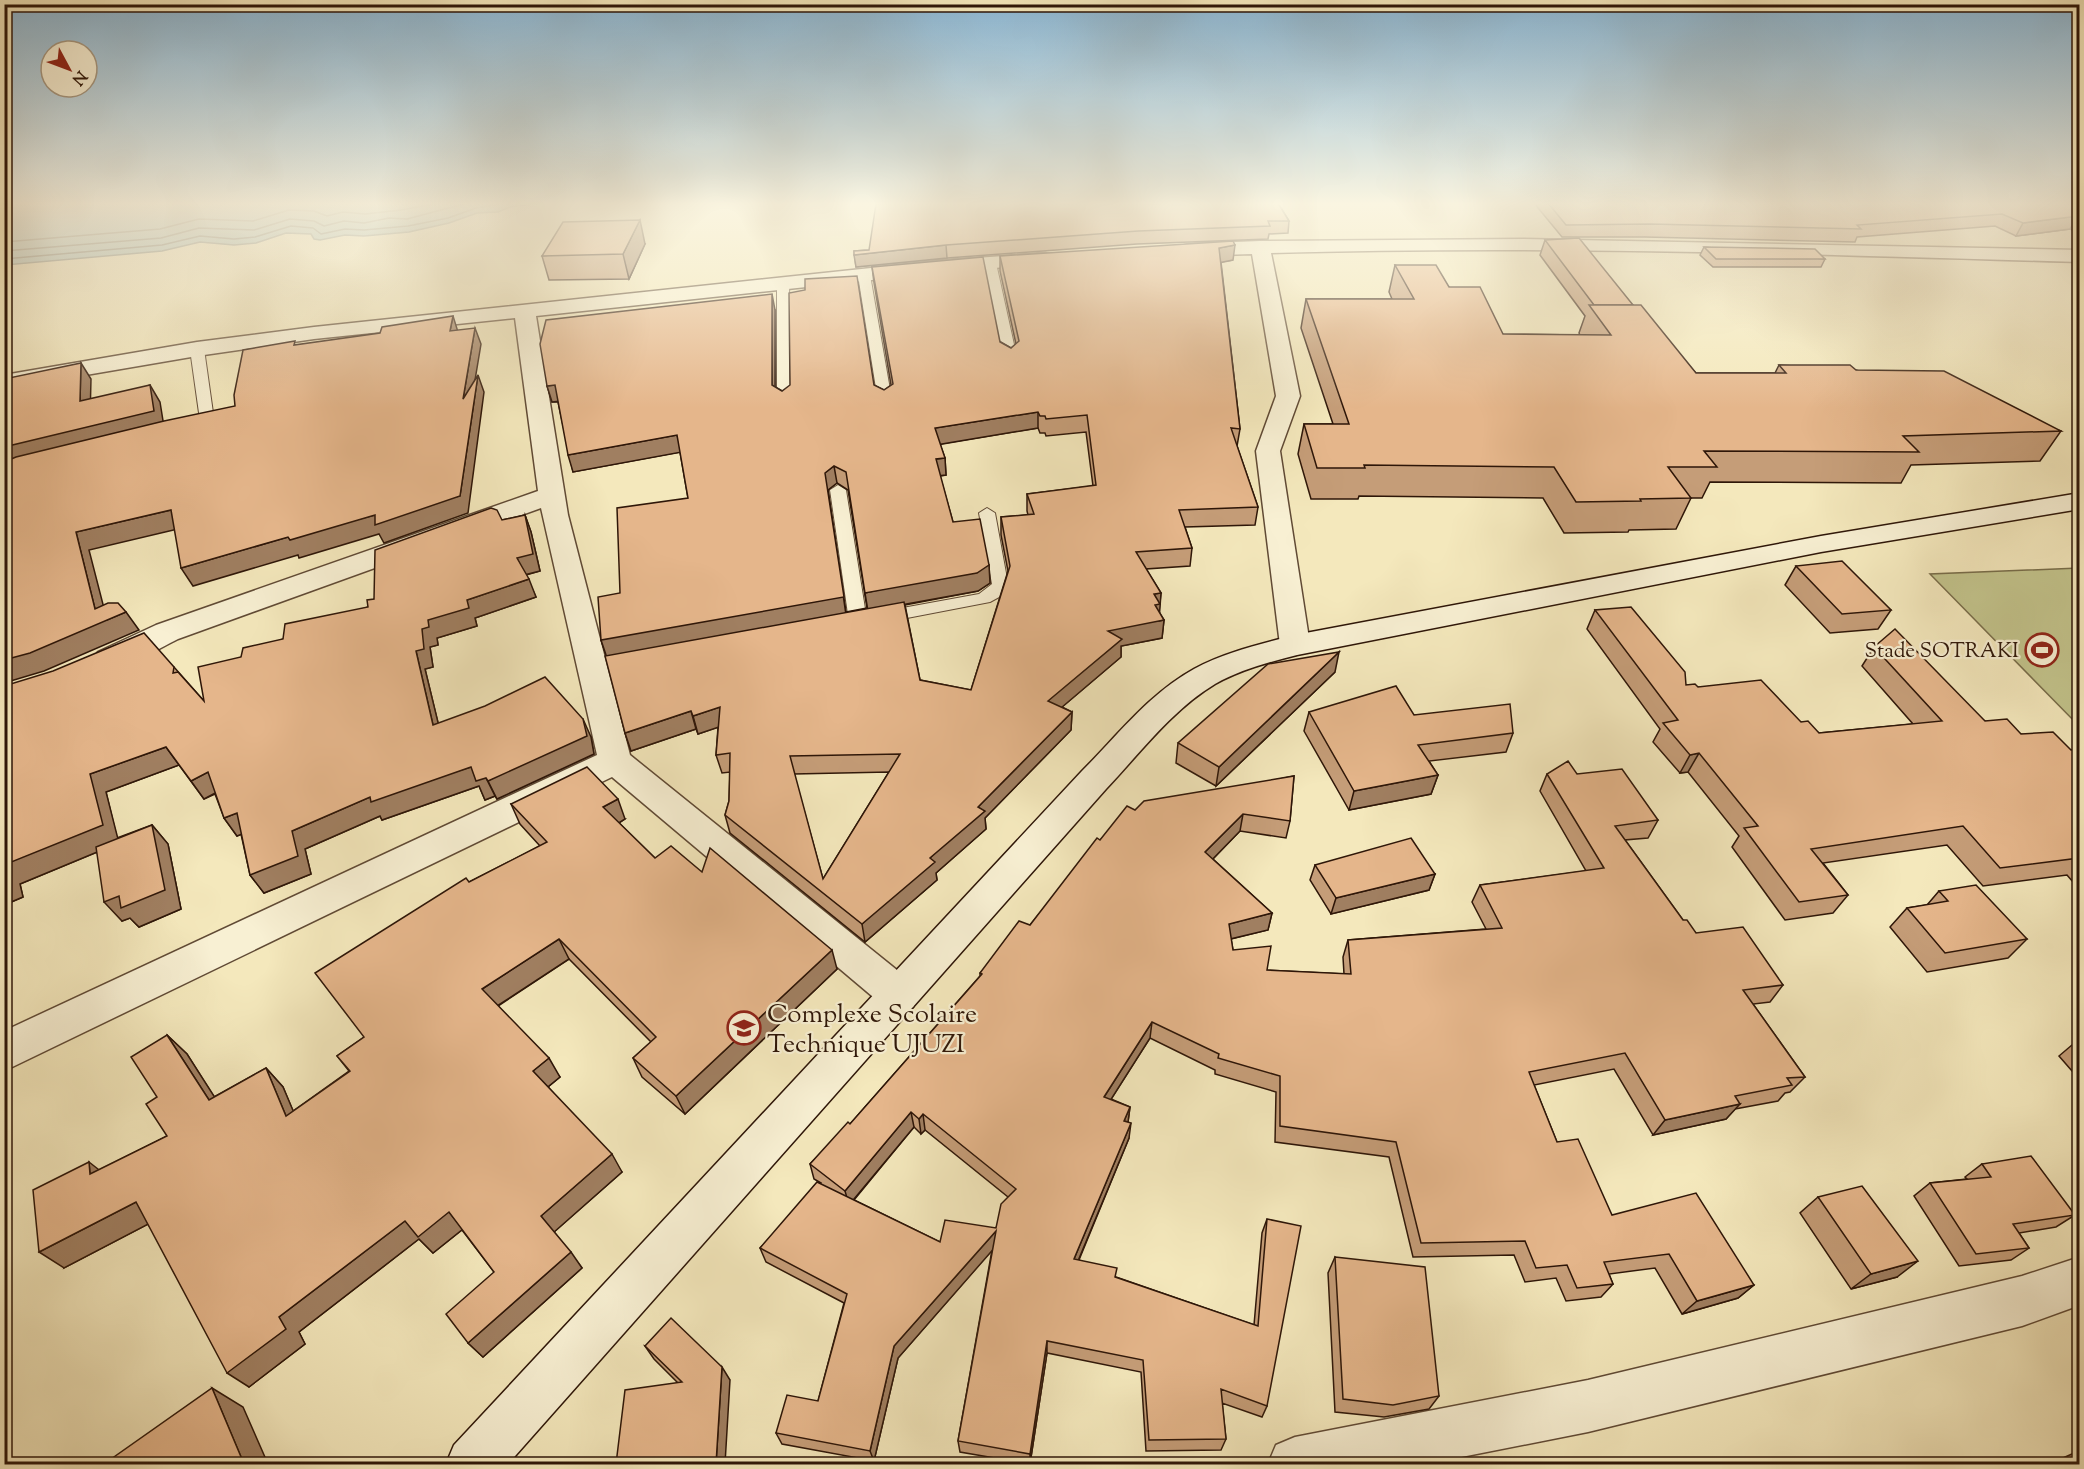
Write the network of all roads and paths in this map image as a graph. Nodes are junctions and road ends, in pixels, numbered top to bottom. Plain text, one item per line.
1 (900, 272) edge
2 (992, 272) edge
3 (1265, 272) edge
4 (864, 275) junction
5 (783, 284) junction
6 (525, 312) junction
7 (197, 349) junction
8 (1010, 358) edge
9 (4, 382) edge
10 (885, 401) edge
11 (784, 402) edge
12 (177, 432) edge
13 (838, 490) dead end
14 (551, 495) junction
15 (2079, 501) edge
16 (987, 513) dead end
17 (1295, 645) junction
18 (84, 669) edge
19 (615, 761) junction
20 (899, 995) junction
21 (4, 1052) edge
22 (2079, 1281) edge
23 (473, 1464) edge
24 (1295, 1464) edge

1 - 4 street
2 - 8 lane
3 - 17 street
4 - 5 street
4 - 10 lane
5 - 6 street
5 - 11 lane
6 - 7 street
6 - 14 street
7 - 9 street
7 - 12 lane
13 - 16 lane
14 - 18 street
14 - 19 street
15 - 17 street
17 - 20 street
19 - 20 street
19 - 21 street
20 - 23 street
22 - 24 street

